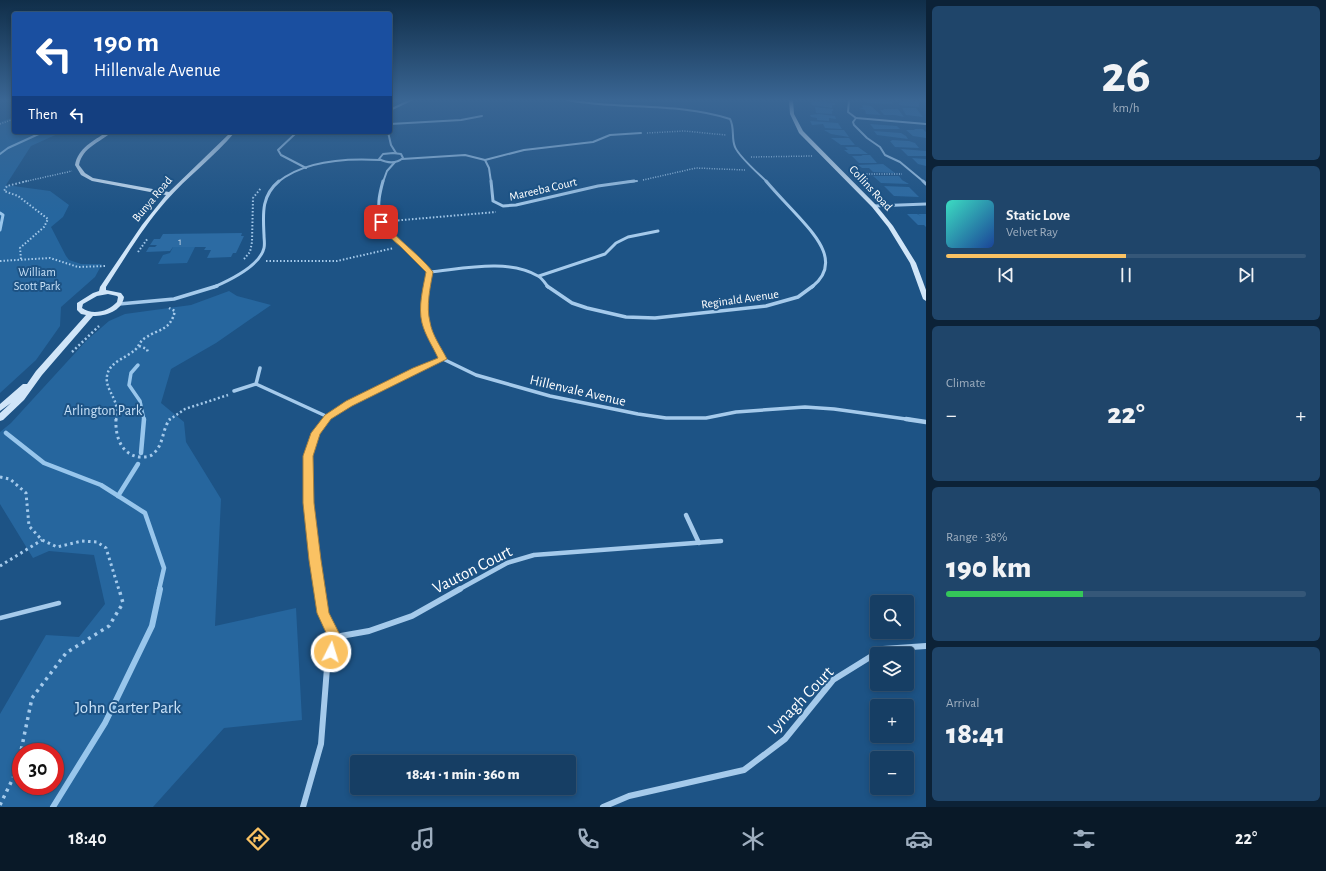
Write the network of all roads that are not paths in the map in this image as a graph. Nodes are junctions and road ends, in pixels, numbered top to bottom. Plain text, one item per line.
1 (102, 138) edge
2 (227, 138) edge
3 (291, 138) edge
4 (389, 138) edge
5 (603, 138) edge
6 (732, 138) edge
7 (807, 138) edge
8 (867, 138) edge
9 (391, 145) junction
10 (396, 153) junction
11 (386, 154) junction
12 (381, 155) junction
13 (403, 156) junction
14 (360, 158) junction
15 (419, 158) junction
16 (402, 160) junction
17 (485, 160) junction
18 (382, 161) junction
19 (395, 162) junction
20 (306, 168) junction
21 (386, 170) junction
22 (637, 181) road end
23 (926, 184) edge
24 (170, 194) junction
25 (926, 204) edge
26 (874, 206) junction
27 (658, 231) dead end
28 (429, 272) junction
29 (539, 276) junction
30 (102, 293) junction
31 (926, 299) edge
32 (119, 304) junction
33 (91, 314) junction
34 (443, 359) junction
35 (260, 368) dead end
36 (39, 373) junction
37 (256, 384) junction
38 (234, 391) road end
39 (0, 408) edge
40 (328, 417) junction
41 (0, 418) edge
42 (926, 422) edge
43 (686, 515) dead end
44 (721, 541) dead end
45 (698, 543) junction
46 (59, 603) dead end
47 (0, 618) edge
48 (335, 637) junction
49 (926, 646) edge
50 (303, 807) edge
51 (603, 807) edge

1 - 24 street
2 - 24 street, Bunya Road
3 - 20 street
4 - 9 street
5 - 17 street
6 - 29 street, Reginald Avenue
7 - 26 street, Collins Road
8 - 23 street
9 - 10 street
9 - 11 street
10 - 11 street
10 - 13 street
11 - 12 street
12 - 14 street
12 - 18 street
13 - 15 street
13 - 16 street
14 - 18 street
14 - 20 street
15 - 16 street
15 - 17 street
16 - 19 street
17 - 22 street, Mareeba Court
18 - 19 street
18 - 21 street
19 - 21 street
20 - 32 street
21 - 28 street
24 - 30 street, Bunya Road
25 - 26 street
26 - 31 street, Collins Road
27 - 29 street
28 - 29 street, Reginald Avenue
28 - 34 street
30 - 32 street
30 - 33 street
32 - 33 street
33 - 36 street
34 - 40 street
34 - 42 street, Hillenvale Avenue
35 - 37 street
36 - 39 street
36 - 41 street
37 - 38 street
37 - 40 street
40 - 48 street
43 - 45 street
44 - 45 street, Vauton Court
45 - 48 street, Vauton Court
46 - 47 lane
48 - 50 street
49 - 51 street, Lynagh Court

